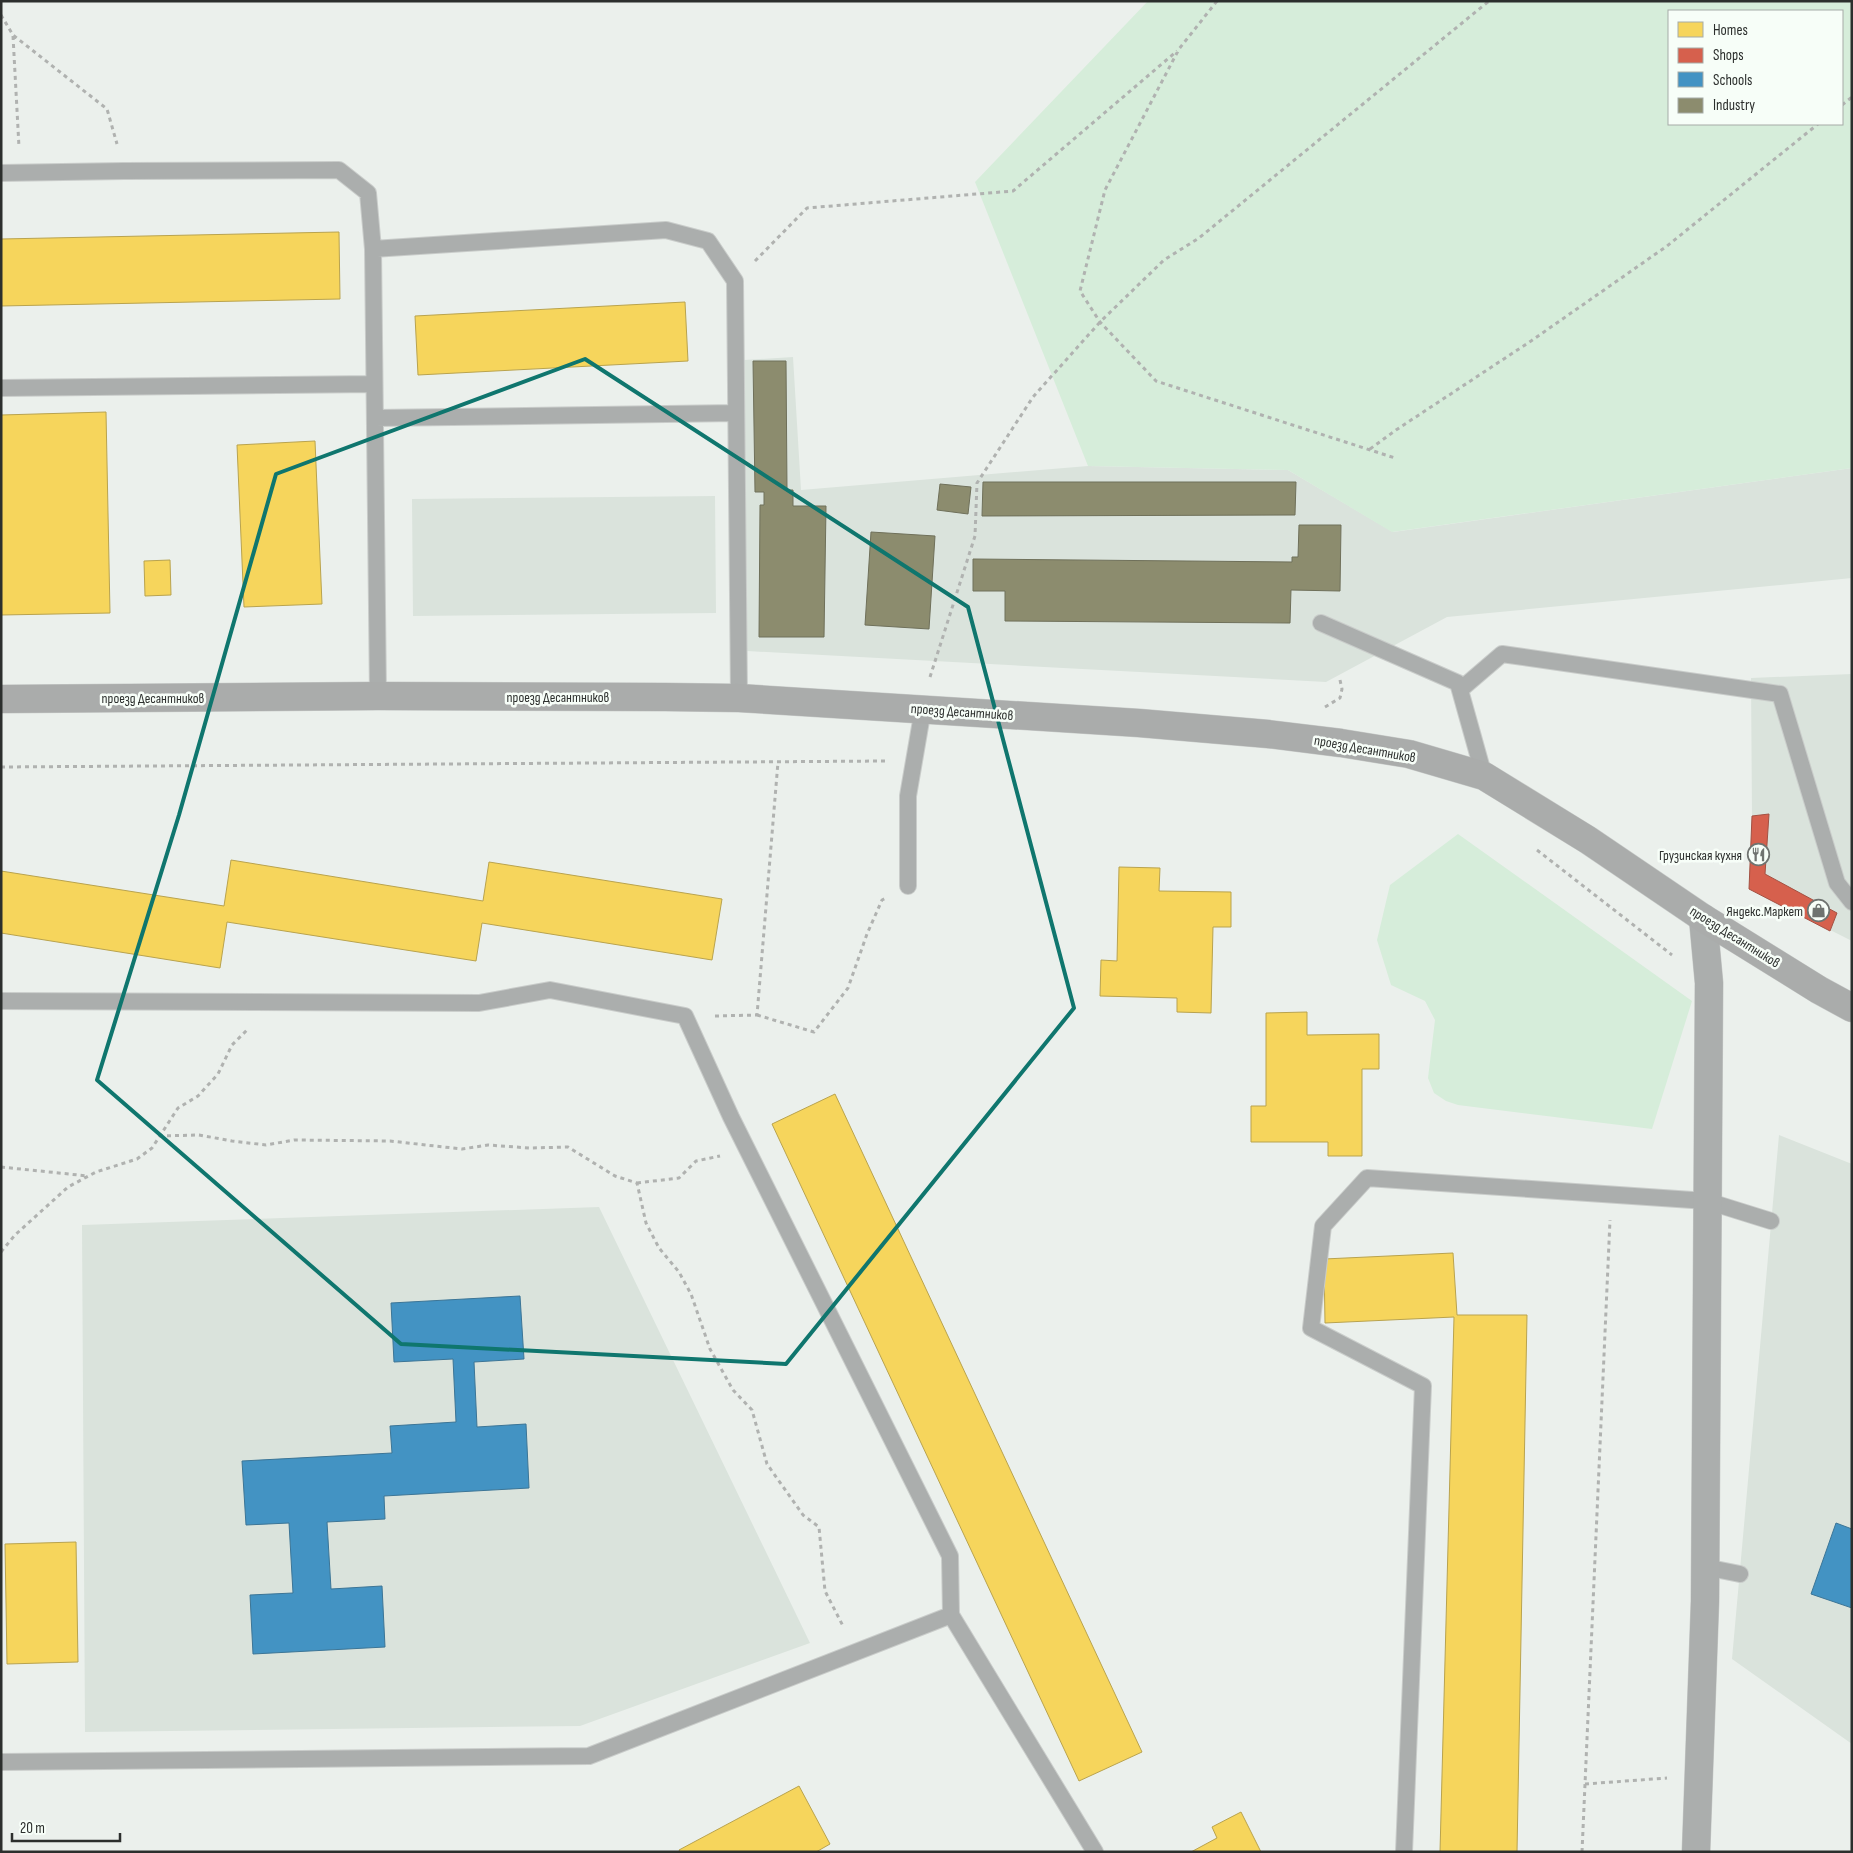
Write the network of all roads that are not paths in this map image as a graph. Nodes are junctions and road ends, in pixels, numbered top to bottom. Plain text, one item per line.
1 (1, 173) edge
2 (373, 249) junction
3 (374, 384) junction
4 (1, 388) edge
5 (736, 412) junction
6 (374, 418) junction
7 (1321, 624) dead end
8 (1460, 690) junction
9 (378, 696) junction
10 (738, 698) junction
11 (1, 699) edge
12 (923, 709) junction
13 (1484, 776) junction
14 (908, 886) road end
15 (1852, 902) edge
16 (1703, 918) junction
17 (1, 1001) edge
18 (1852, 1008) edge
19 (1707, 1201) junction
20 (1771, 1221) dead end
21 (1705, 1568) junction
22 (1740, 1574) dead end
23 (951, 1615) junction
24 (1, 1762) edge
25 (1095, 1852) edge
26 (1404, 1852) edge
27 (1696, 1852) edge

1 - 2 lane
2 - 3 lane
2 - 5 lane
3 - 4 lane
3 - 6 lane
5 - 6 lane
5 - 10 lane
6 - 9 lane
7 - 8 lane
8 - 13 lane
8 - 15 lane
9 - 10 street, проезд Десантников
9 - 11 street, проезд Десантников
10 - 12 street, проезд Десантников
12 - 13 street, проезд Десантников
12 - 14 lane
13 - 16 street, проезд Десантников
16 - 18 street, проезд Десантников
16 - 19 street
17 - 23 lane
19 - 20 lane
19 - 21 street
19 - 26 lane
21 - 22 lane
21 - 27 street
23 - 24 lane
23 - 25 lane

